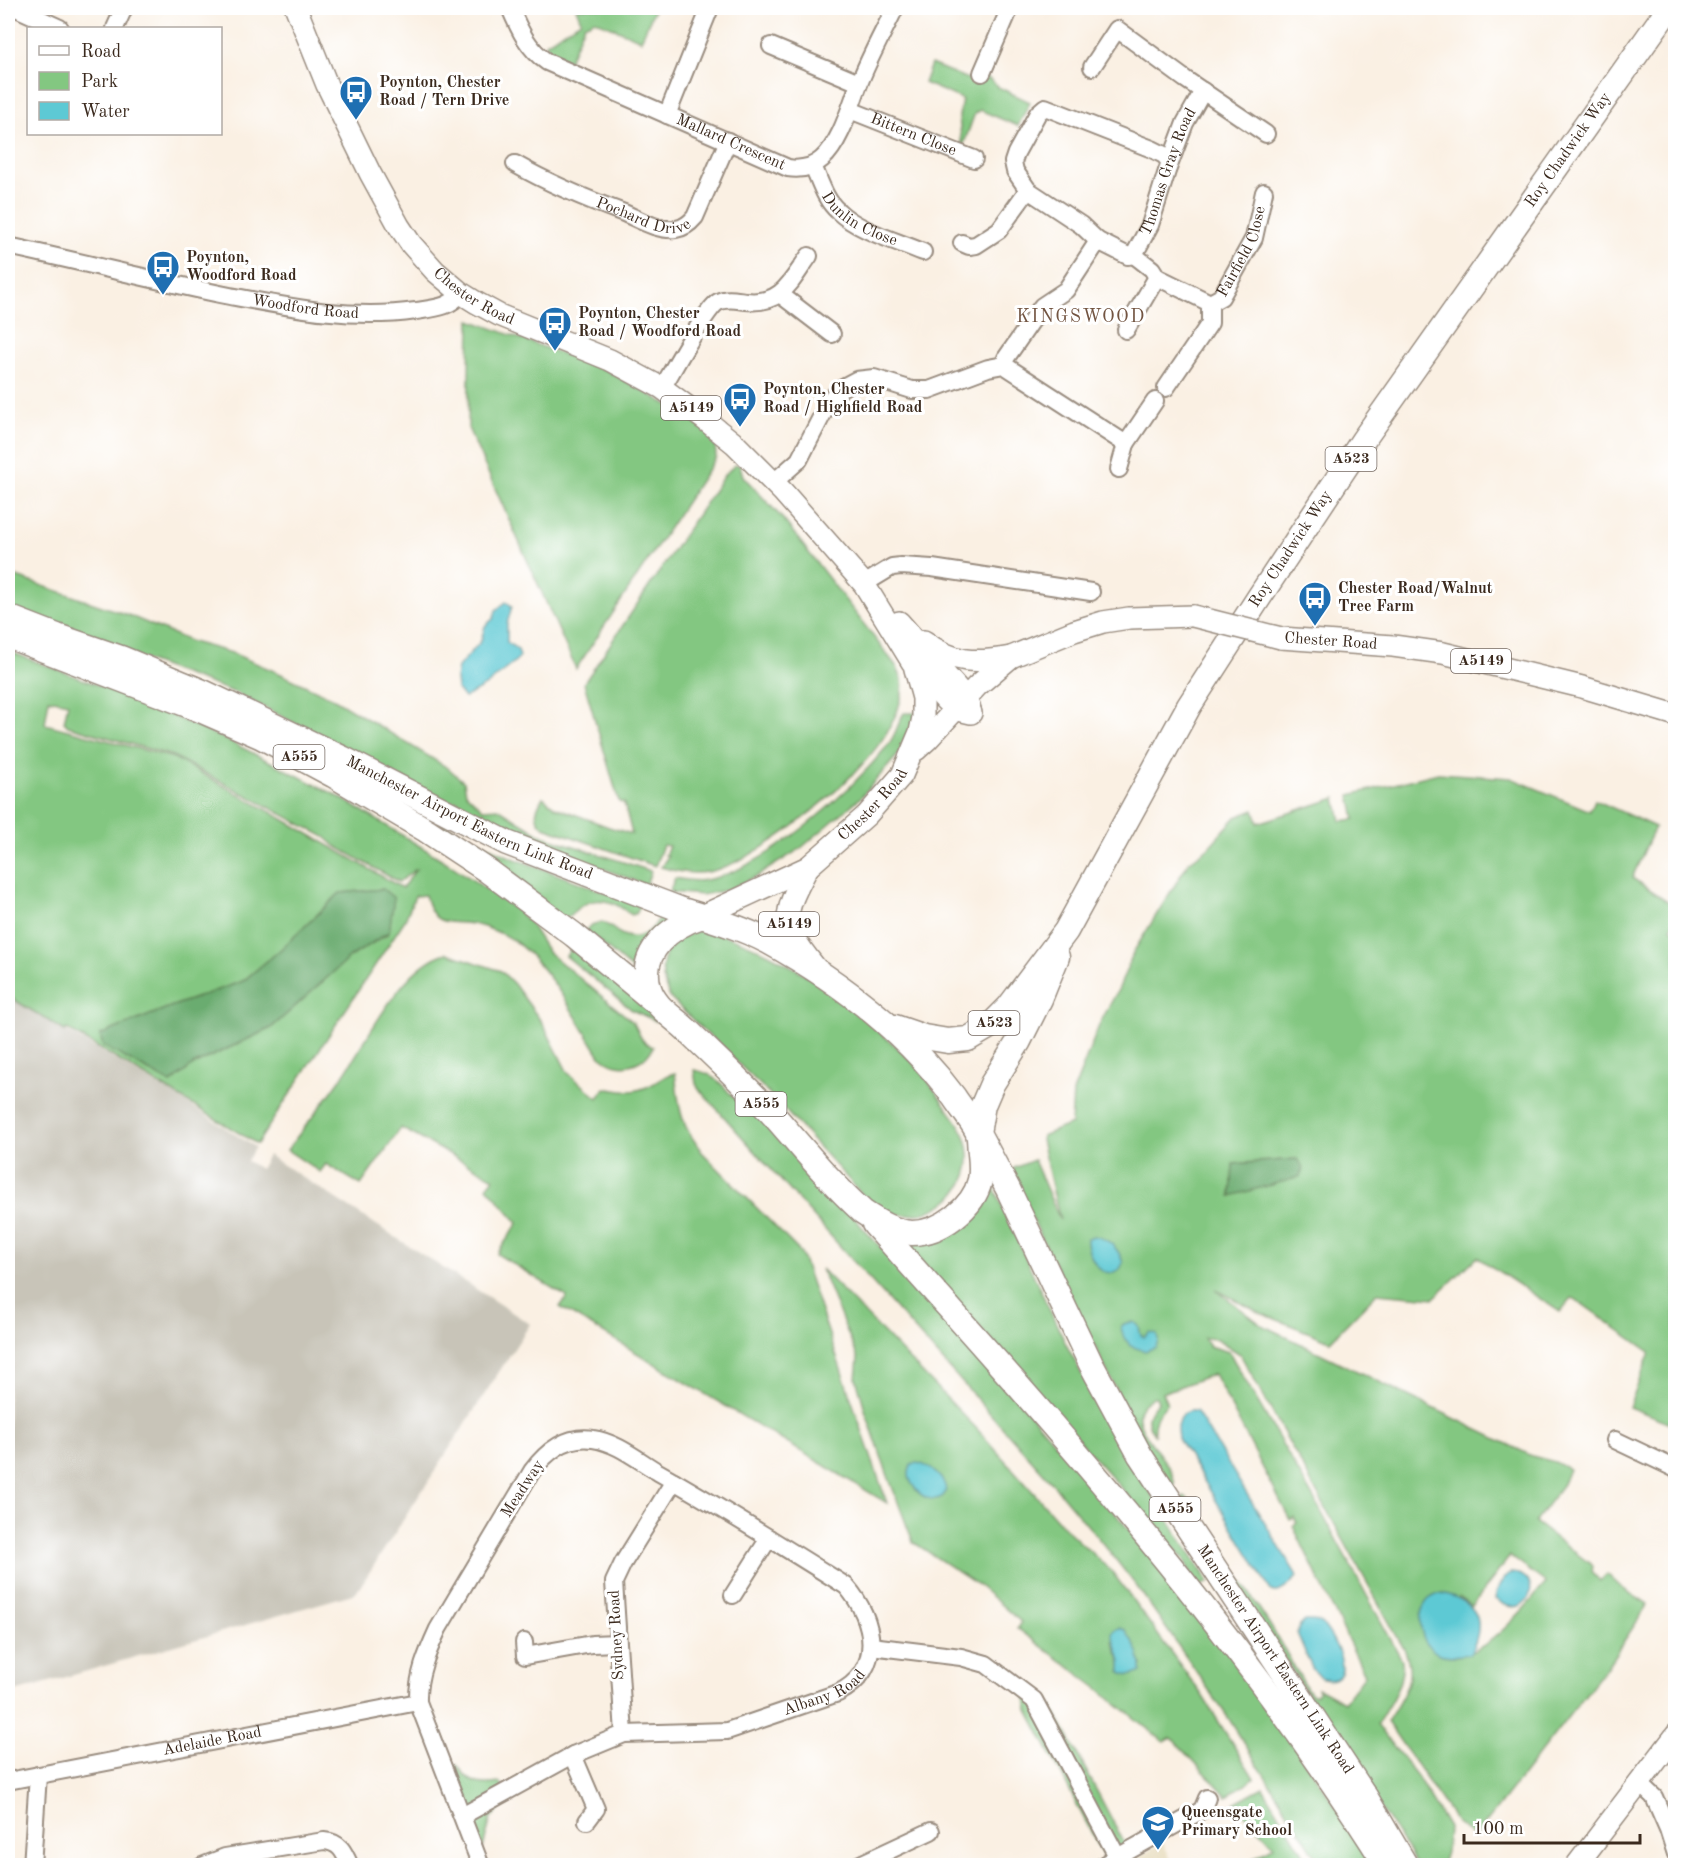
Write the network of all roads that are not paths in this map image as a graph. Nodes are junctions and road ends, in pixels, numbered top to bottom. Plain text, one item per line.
1 (16, 8) edge
2 (124, 8) edge
3 (296, 8) edge
4 (510, 8) edge
5 (710, 8) edge
6 (895, 8) edge
7 (1010, 8) edge
8 (1669, 8) edge
9 (58, 27) edge
10 (115, 27) edge
11 (771, 46) dead end
12 (1092, 68) dead end
13 (982, 74) dead end
14 (859, 83) junction
15 (1203, 90) junction
16 (850, 110) junction
17 (667, 115) junction
18 (1266, 134) dead end
19 (728, 141) junction
20 (974, 159) dead end
21 (1170, 162) junction
22 (515, 164) dead end
23 (813, 166) junction
24 (1028, 190) junction
25 (1264, 192) dead end
26 (1098, 241) junction
27 (962, 243) dead end
28 (8, 246) edge
29 (923, 252) dead end
30 (1134, 255) junction
31 (809, 256) dead end
32 (1157, 277) junction
33 (460, 293) junction
34 (781, 295) junction
35 (1210, 303) junction
36 (1126, 330) dead end
37 (832, 334) dead end
38 (1004, 365) junction
39 (662, 388) junction
40 (1126, 444) junction
41 (1119, 469) dead end
42 (773, 483) junction
43 (868, 589) junction
44 (1091, 592) dead end
45 (8, 617) edge
46 (898, 620) junction
47 (8, 636) edge
48 (1041, 646) junction
49 (1011, 657) junction
50 (912, 662) junction
51 (964, 706) junction
52 (1676, 715) edge
53 (905, 765) junction
54 (808, 867) junction
55 (702, 916) junction
56 (1066, 931) junction
57 (822, 975) junction
58 (654, 1001) junction
59 (885, 1022) junction
60 (1019, 1041) junction
61 (978, 1132) junction
62 (998, 1171) junction
63 (863, 1212) junction
64 (1615, 1440) dead end
65 (1676, 1469) edge
66 (675, 1481) junction
67 (769, 1538) junction
68 (731, 1598) dead end
69 (616, 1643) junction
70 (871, 1646) junction
71 (520, 1652) dead end
72 (417, 1702) junction
73 (624, 1734) junction
74 (1676, 1735) edge
75 (573, 1755) junction
76 (38, 1775) junction
77 (8, 1781) edge
78 (1640, 1784) junction
79 (1207, 1798) dead end
80 (597, 1813) dead end
81 (462, 1816) junction
82 (931, 1831) dead end
83 (1676, 1854) edge
84 (32, 1866) edge
85 (202, 1866) edge
86 (350, 1866) edge
87 (482, 1866) edge
88 (856, 1866) edge
89 (1387, 1866) edge
90 (1406, 1866) edge
91 (1576, 1866) edge

1 - 9 street
2 - 10 street
3 - 33 main road, Chester Road / A5149
4 - 17 street, Mallard Crescent
5 - 17 street
6 - 14 street
7 - 13 street
8 - 56 highway, Roy Chadwick Way / A523
11 - 14 street
12 - 15 street, Thomas Gray Road
14 - 16 street
15 - 18 street, Thomas Gray Road
15 - 21 street, Thomas Gray Road
16 - 20 street, Bittern Close
16 - 23 street
17 - 19 street, Mallard Crescent
19 - 22 street, Pochard Drive
19 - 23 street, Mallard Crescent
21 - 24 street
21 - 30 street, Thomas Gray Road
23 - 29 street, Dunlin Close
24 - 26 street
24 - 27 street
25 - 35 street, Fairfield Close
26 - 30 street
26 - 38 street
28 - 33 street, Woodford Road
30 - 32 street, Fairfield Close
31 - 34 street
32 - 35 street, Fairfield Close
32 - 36 street
33 - 39 main road, Chester Road / A5149
34 - 37 street
34 - 39 street
35 - 40 street, Fairfield Close
38 - 40 street
38 - 42 street
39 - 42 main road, Chester Road / A5149
40 - 41 street, Fairfield Close
42 - 43 main road, Chester Road / A5149
43 - 44 street
43 - 46 main road, Chester Road / A5149
43 - 50 main road, Chester Road / A5149
45 - 55 highway, Manchester Airport Eastern Link Road / A555
46 - 49 main road
46 - 51 main road, Chester Road / A5149
47 - 58 highway, Manchester Airport Eastern Link Road / A555
48 - 49 main road, Chester Road / A5149
48 - 51 main road
48 - 52 main road, Chester Road / A5149, bridge
49 - 51 main road, Chester Road / A5149
50 - 51 main road, Chester Road / A5149
50 - 53 main road
51 - 53 main road, Chester Road / A5149
53 - 54 main road, Chester Road / A5149
54 - 55 main road, Chester Road / A5149
54 - 57 main road, Chester Road / A5149
55 - 57 highway, A555
55 - 58 highway
56 - 59 highway, Roy Chadwick Way / A523
56 - 60 highway, Roy Chadwick Way / A523
57 - 59 highway, A555
58 - 63 highway, A555
59 - 61 highway, A555
60 - 61 highway, Roy Chadwick Way / A523
60 - 62 highway, Roy Chadwick Way / A523
61 - 62 highway, Manchester Airport Eastern Link Road / A555
61 - 63 highway, A555
62 - 90 highway, Manchester Airport Eastern Link Road / A555
63 - 89 highway, Manchester Airport Eastern Link Road / A555
64 - 65 street
66 - 67 street, Meadway
66 - 69 street, Sydney Road
66 - 72 street, Meadway
67 - 68 street
67 - 70 street, Meadway
69 - 71 street
69 - 73 street, Sydney Road
70 - 73 street, Albany Road
70 - 79 street, Albany Road
72 - 76 street, Adelaide Road
72 - 81 street, Meadway
73 - 75 street, Albany Road
74 - 78 main road
75 - 80 street
75 - 81 street, Albany Road
76 - 77 street, Adelaide Road
76 - 84 street
78 - 83 street
78 - 91 main road
81 - 87 street, Meadway
82 - 88 street
85 - 86 street

